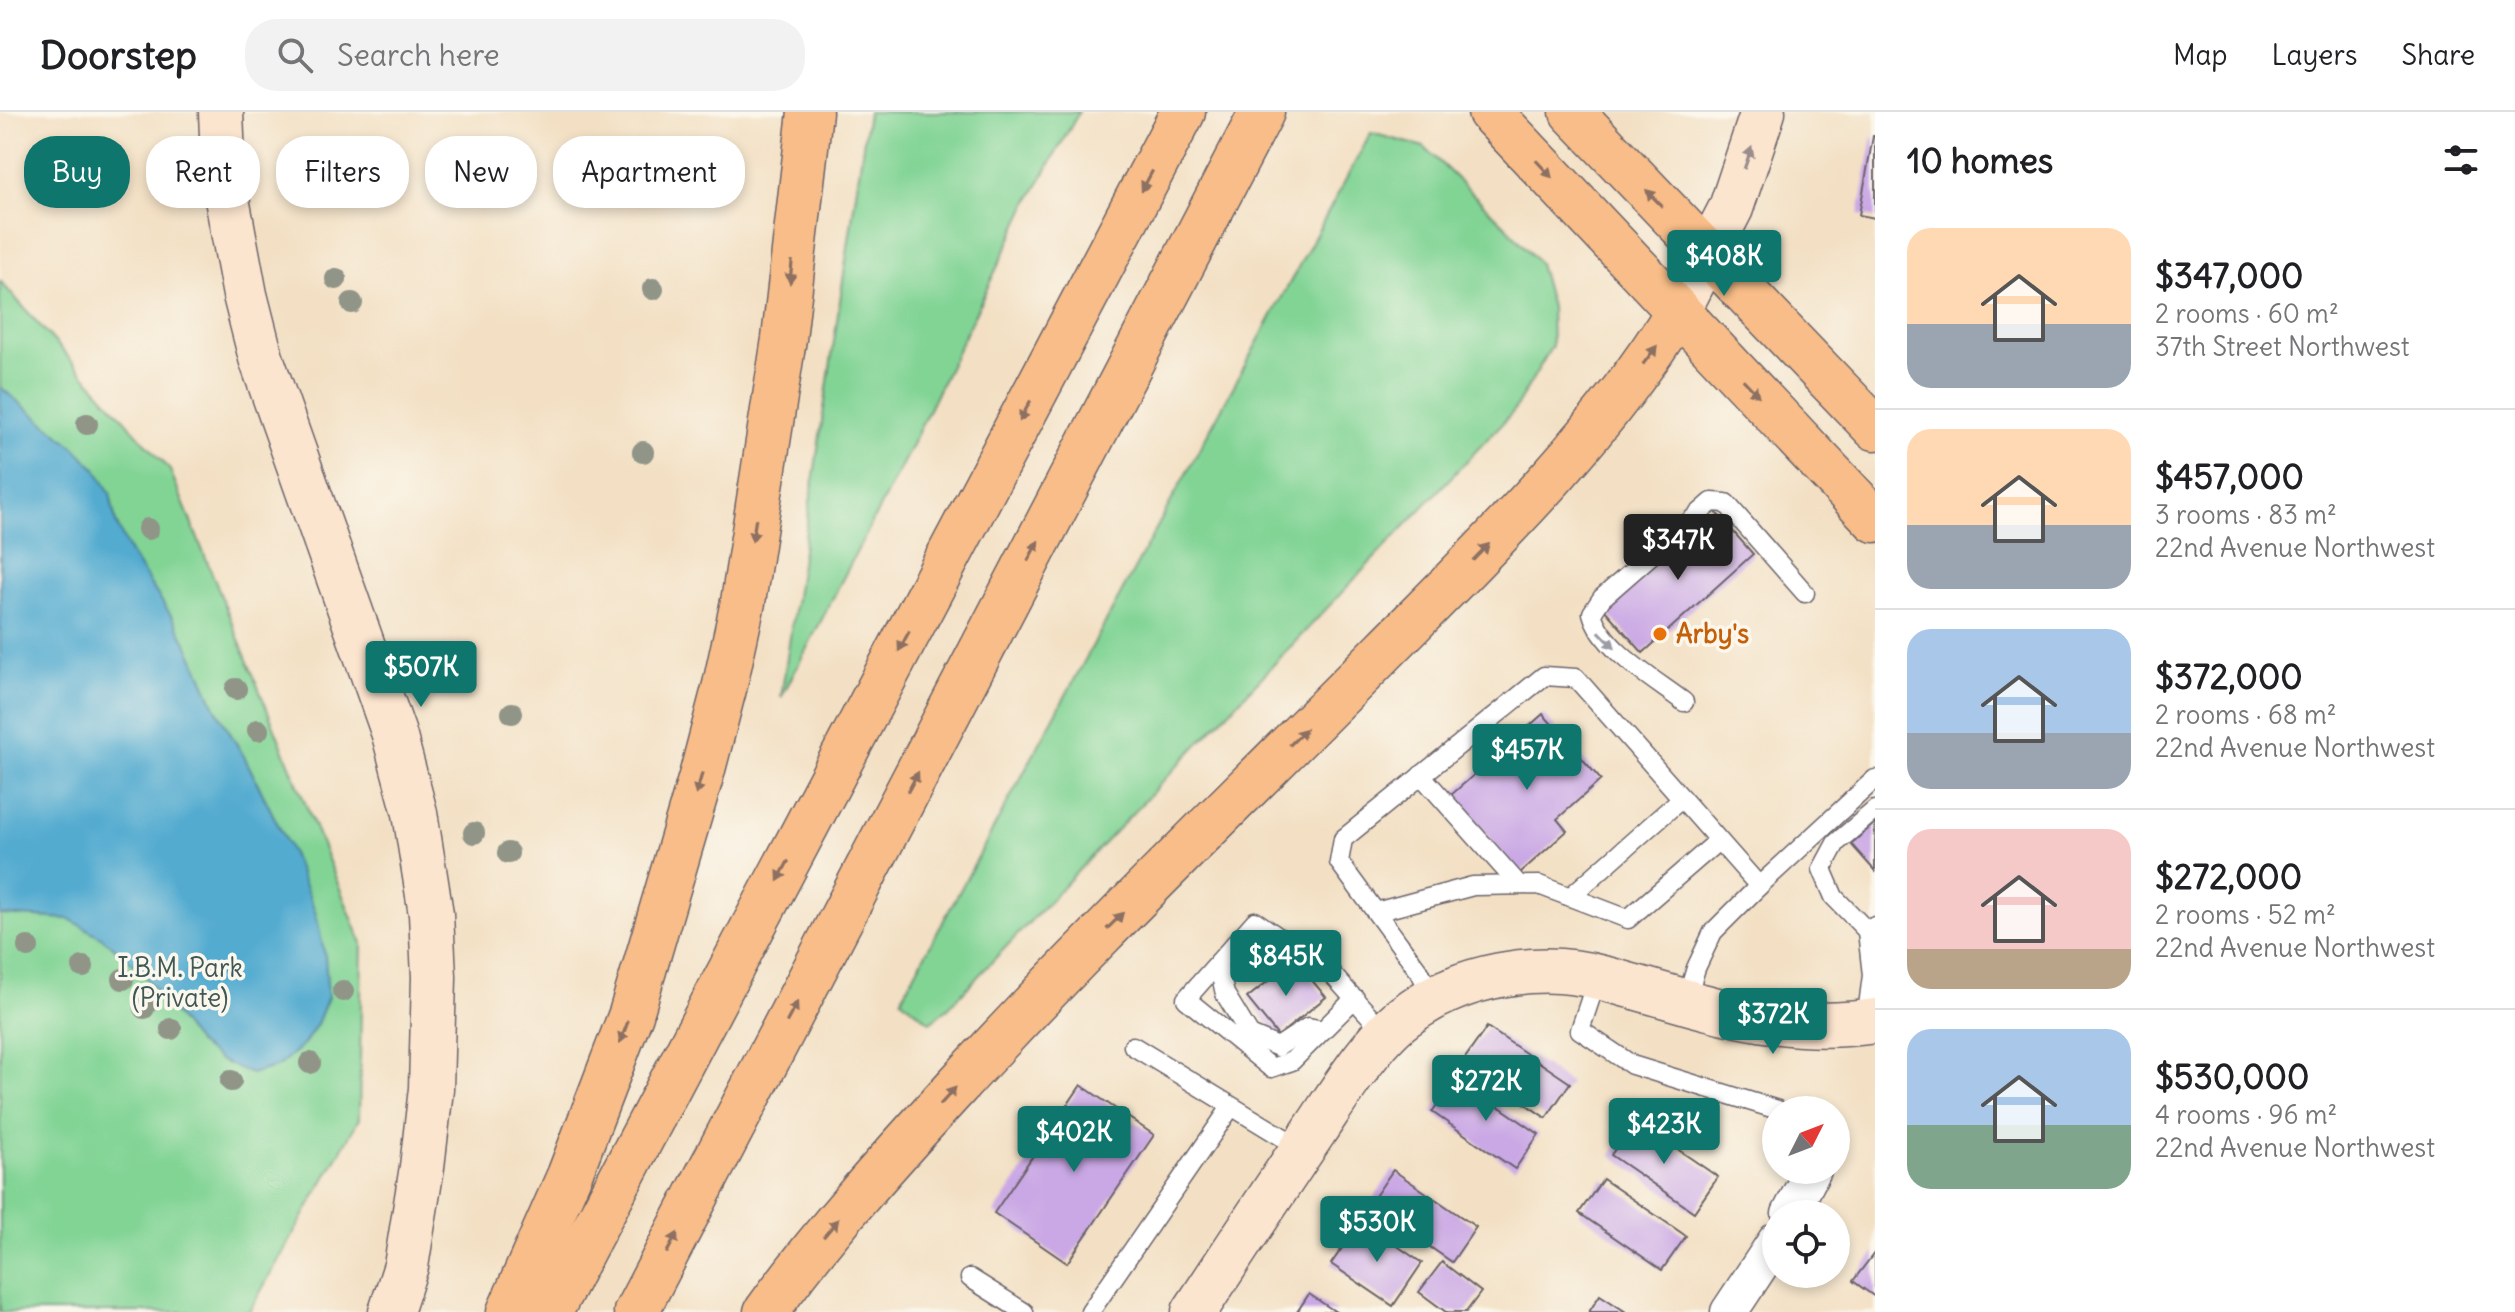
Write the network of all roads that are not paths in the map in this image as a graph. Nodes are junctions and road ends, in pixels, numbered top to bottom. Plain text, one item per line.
1 (221, 112) edge
2 (810, 112) edge
3 (1183, 112) edge
4 (1262, 112) edge
5 (1490, 112) edge
6 (1572, 112) edge
7 (1763, 112) edge
8 (1709, 254) junction
9 (1678, 311) junction
10 (1875, 428) edge
11 (1875, 520) edge
12 (1805, 593) dead end
13 (1684, 702) dead end
14 (1421, 775) junction
15 (1875, 779) edge
16 (1681, 799) junction
17 (1875, 810) edge
18 (1718, 841) junction
19 (1519, 885) junction
20 (1759, 886) junction
21 (1570, 897) junction
22 (1376, 912) junction
23 (1871, 929) edge
24 (1218, 963) junction
25 (1598, 976) junction
26 (1434, 997) junction
27 (1355, 998) junction
28 (1686, 1002) junction
29 (1871, 1021) edge
30 (1323, 1030) junction
31 (1386, 1034) junction
32 (1133, 1046) dead end
33 (1762, 1105) edge
34 (1231, 1107) junction
35 (1302, 1149) junction
36 (1762, 1262) edge
37 (970, 1278) dead end
38 (391, 1312) edge
39 (509, 1312) edge
40 (550, 1312) edge
41 (636, 1312) edge
42 (766, 1312) edge
43 (1024, 1312) edge
44 (1090, 1312) edge
45 (1194, 1312) edge
46 (1729, 1312) edge

1 - 38 street
2 -> 39 main road
3 -> 40 main road
41 -> 4 main road
5 -> 9 main road
8 -> 6 main road
8 -> 7 street
8 - 9 street
8 - 10 main road
9 -> 11 main road
42 -> 9 main road
12 -> 13 lane
14 - 16 lane
14 - 19 lane
14 - 22 lane
15 - 20 lane
16 - 18 lane
16 - 21 lane
17 - 23 lane
18 - 20 lane
18 - 21 lane
19 - 21 lane
19 - 22 lane
20 - 28 lane
22 - 26 lane
23 - 29 lane
24 - 27 lane
24 - 30 lane
24 - 30 lane
25 - 26 street
25 - 28 street
25 - 33 lane
26 - 31 street
27 - 30 lane
27 - 31 lane
28 - 29 street
31 - 35 street
32 - 34 lane
34 - 35 lane
34 - 44 lane
35 - 45 street
36 - 46 street
37 - 43 lane

